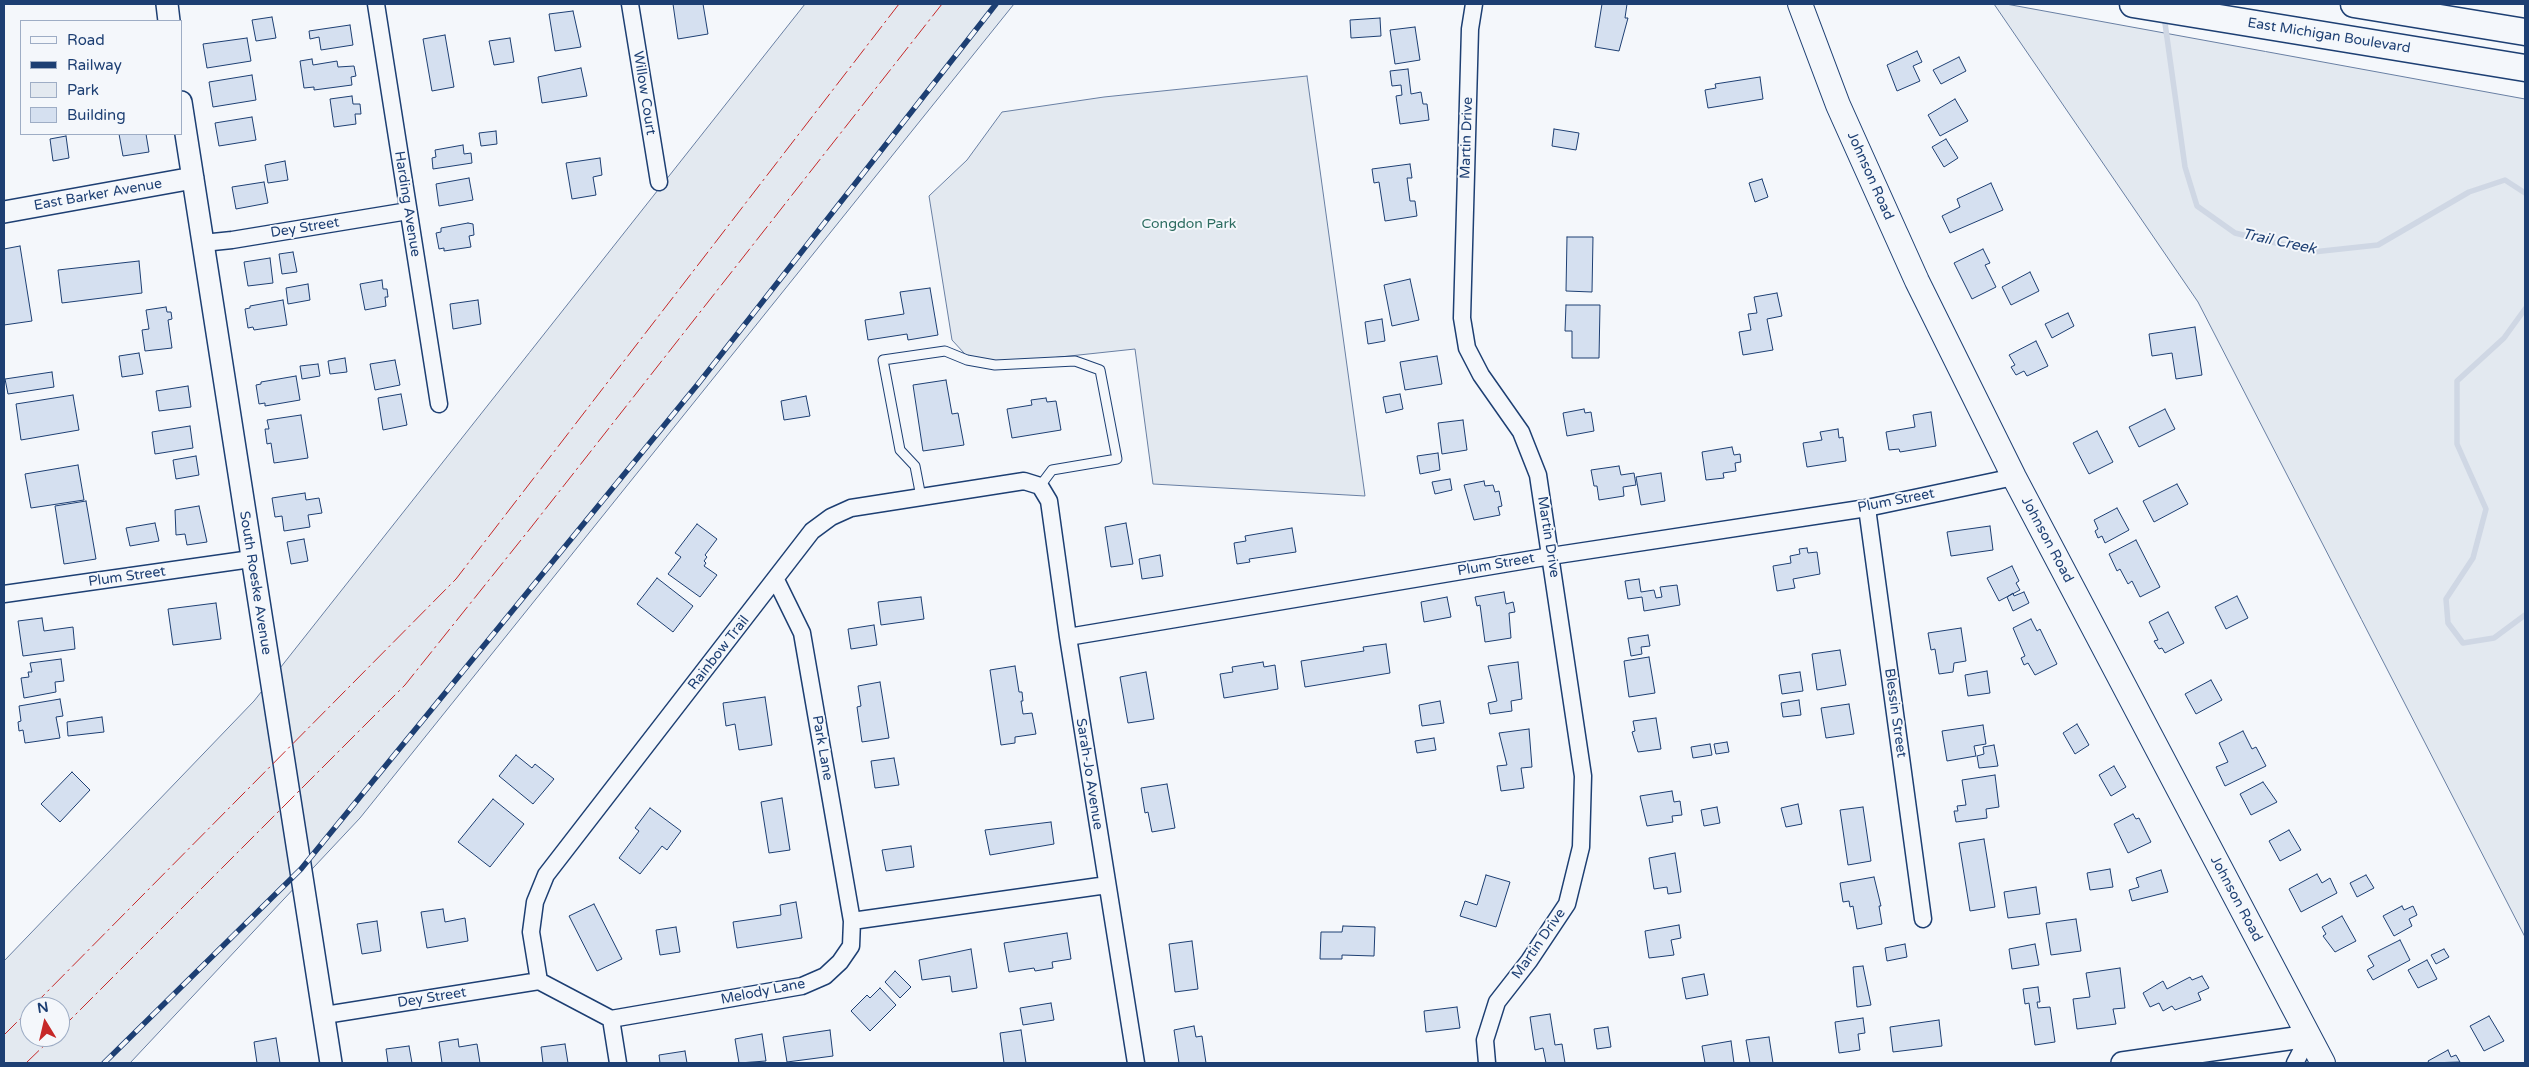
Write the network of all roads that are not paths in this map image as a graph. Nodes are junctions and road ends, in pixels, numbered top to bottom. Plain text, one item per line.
1 (167, 4) edge
2 (376, 4) edge
3 (630, 4) edge
4 (1474, 4) edge
5 (1800, 4) edge
6 (2133, 4) edge
7 (2354, 4) edge
8 (169, 20) edge
9 (2525, 32) edge
10 (2525, 68) edge
11 (182, 109) edge
12 (192, 178) junction
13 (659, 182) dead end
14 (408, 211) junction
15 (4, 212) edge
16 (203, 243) junction
17 (440, 404) dead end
18 (2014, 477) junction
19 (1040, 486) junction
20 (921, 497) junction
21 (1867, 508) junction
22 (1551, 556) junction
23 (251, 559) junction
24 (776, 580) junction
25 (4, 594) edge
26 (1068, 637) junction
27 (1107, 884) junction
28 (1923, 919) dead end
29 (852, 921) junction
30 (539, 981) junction
31 (325, 1015) junction
32 (611, 1019) junction
33 (2309, 1036) junction
34 (331, 1063) edge
35 (618, 1063) edge
36 (1136, 1063) edge
37 (1487, 1063) edge
38 (2122, 1063) edge
39 (2295, 1063) edge
40 (2323, 1063) edge

1 - 8 street
2 - 14 street, Harding Avenue
3 - 13 street, Willow Court
4 - 22 street, Martin Drive
5 - 18 main road, Johnson Road
6 - 10 main road, East Michigan Boulevard
7 - 9 main road
11 - 12 street, South Roeske Avenue
12 - 15 street, East Barker Avenue
12 - 16 street, South Roeske Avenue
14 - 16 street, Dey Street
14 - 17 street, Harding Avenue
16 - 23 street, South Roeske Avenue
18 - 21 street, Plum Street
18 - 33 main road, Johnson Road
19 - 20 street, Rainbow Trail
19 - 20 lane
19 - 26 street, Sarah-Jo Avenue
20 - 24 street, Rainbow Trail
21 - 22 street, Plum Street
21 - 28 street, Blessin Street
22 - 26 street, Plum Street
22 - 37 street, Martin Drive
23 - 25 street, Plum Street
23 - 31 street, South Roeske Avenue
24 - 29 street, Park Lane
24 - 30 street, Rainbow Trail
26 - 27 street, Sarah-Jo Avenue
27 - 29 street
27 - 36 street, Sarah-Jo Avenue
29 - 32 street, Melody Lane
30 - 31 street, Dey Street
30 - 32 street
31 - 34 street, South Roeske Avenue
32 - 35 street
33 - 38 street
33 - 39 street
33 - 40 main road, Johnson Road

